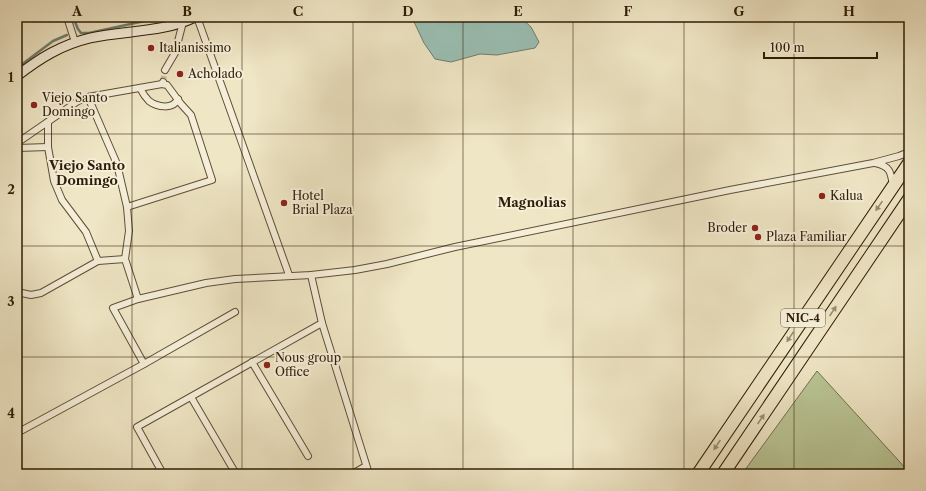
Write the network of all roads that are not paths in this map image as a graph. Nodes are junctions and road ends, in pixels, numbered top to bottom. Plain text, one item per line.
1 (67, 17) edge
2 (196, 17) edge
3 (183, 22) junction
4 (75, 42) junction
5 (165, 70) tunnel mouth
6 (17, 76) edge
7 (140, 88) junction
8 (88, 97) junction
9 (178, 99) junction
10 (48, 122) junction
11 (17, 143) edge
12 (48, 147) junction
13 (17, 148) edge
14 (909, 152) edge
15 (873, 163) junction
16 (909, 163) edge
17 (893, 186) junction
18 (909, 199) edge
19 (127, 207) junction
20 (125, 259) junction
21 (98, 261) junction
22 (289, 275) junction
23 (311, 275) junction
24 (17, 292) edge
25 (138, 299) junction
26 (235, 312) dead end
27 (322, 323) junction
28 (252, 362) junction
29 (144, 364) junction
30 (191, 397) junction
31 (17, 433) edge
32 (308, 456) dead end
33 (366, 466) junction
34 (163, 474) edge
35 (236, 474) edge
36 (352, 474) edge
37 (369, 474) edge
38 (698, 474) edge
39 (723, 474) edge

1 - 4 street
2 - 3 street
2 - 22 street
3 - 4 street
3 - 5 street
4 - 6 street
7 - 8 street
7 - 9 street
7 - 9 street
8 - 10 street
8 - 19 street
9 - 19 street
10 - 11 street
10 - 12 street
12 - 13 street
12 - 21 street
14 - 15 street
15 - 17 street
15 - 23 street
16 - 17 highway, NIC-4
17 -> 38 highway, NIC-4
39 -> 18 highway, NIC-4
19 - 20 street
20 - 21 street
20 - 25 street
21 - 24 street
22 - 23 street
22 - 25 street
23 - 27 street
25 - 29 street
26 - 29 street
27 - 28 street
27 - 33 street
28 - 30 street
28 - 32 street
29 - 31 street
30 - 34 street
30 - 35 street
33 - 36 street
33 - 37 street

